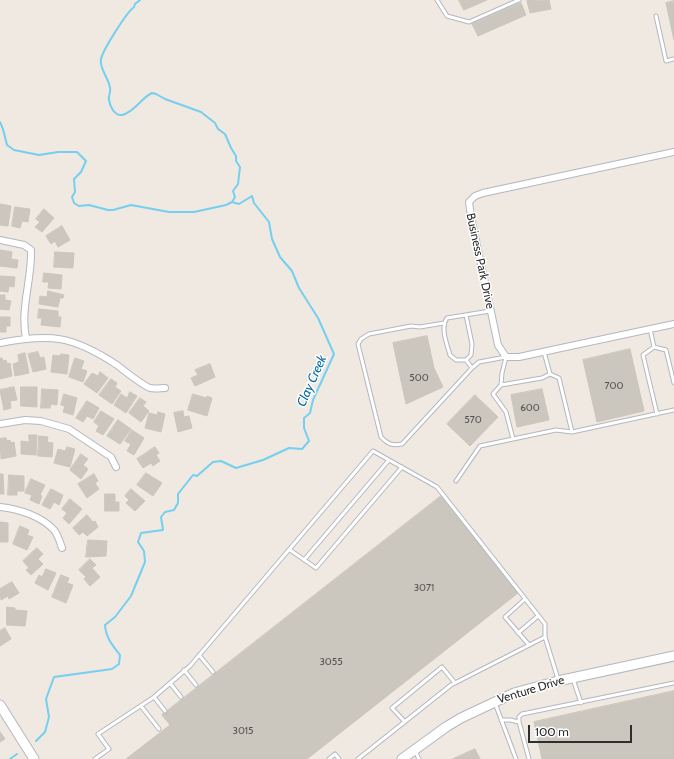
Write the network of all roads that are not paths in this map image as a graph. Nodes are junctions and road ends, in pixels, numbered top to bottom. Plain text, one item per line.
1 (437, 0) edge
2 (519, 0) edge
3 (656, 16) dead end
4 (674, 59) edge
5 (674, 152) edge
6 (0, 240) edge
7 (490, 311) junction
8 (466, 315) junction
9 (444, 323) junction
10 (674, 324) edge
11 (650, 329) junction
12 (26, 338) junction
13 (0, 343) edge
14 (654, 347) junction
15 (544, 352) junction
16 (506, 357) junction
17 (466, 360) junction
18 (472, 368) junction
19 (550, 374) junction
20 (674, 383) edge
21 (501, 385) junction
22 (166, 388) dead end
23 (674, 410) edge
24 (657, 414) junction
25 (0, 424) edge
26 (572, 432) junction
27 (513, 438) junction
28 (389, 460) junction
29 (116, 467) dead end
30 (402, 467) junction
31 (456, 482) dead end
32 (0, 508) edge
33 (62, 548) dead end
34 (290, 550) junction
35 (304, 560) junction
36 (525, 599) junction
37 (538, 616) junction
38 (518, 633) junction
39 (545, 637) junction
40 (529, 645) junction
41 (199, 655) junction
42 (674, 656) edge
43 (184, 670) junction
44 (213, 672) dead end
45 (573, 678) junction
46 (558, 681) junction
47 (170, 683) junction
48 (455, 683) junction
49 (674, 683) edge
50 (196, 685) dead end
51 (154, 697) junction
52 (181, 697) dead end
53 (494, 701) junction
54 (581, 703) junction
55 (0, 705) edge
56 (140, 706) junction
57 (165, 711) dead end
58 (501, 720) junction
59 (405, 722) junction
60 (519, 722) junction
61 (159, 729) dead end
62 (414, 749) junction
63 (34, 759) edge
64 (95, 759) edge
65 (329, 759) edge
66 (339, 759) edge
67 (358, 759) edge
68 (402, 759) edge
69 (419, 759) edge
70 (516, 759) edge
71 (529, 759) edge

1 - 2 lane
3 - 4 lane
5 - 7 street, Business Park Drive
6 - 12 street
7 - 8 lane
7 - 16 street, Business Park Drive
8 - 9 lane
8 - 17 lane
9 - 17 lane
9 - 18 lane
10 - 11 street
11 - 14 lane
11 - 15 street
12 - 13 street
12 - 22 street
14 - 20 lane
14 - 24 lane
15 - 16 street
15 - 19 lane
16 - 18 lane
16 - 21 lane
17 - 18 lane
19 - 21 lane
19 - 26 lane
21 - 27 lane
23 - 24 lane
24 - 26 lane
25 - 29 street
26 - 27 lane
27 - 31 lane
28 - 30 lane
28 - 34 lane
28 - 35 lane
30 - 35 lane
30 - 36 lane
32 - 33 street
34 - 35 lane
34 - 41 lane
36 - 37 lane
36 - 38 lane
37 - 38 lane
37 - 39 lane
38 - 40 lane
39 - 40 lane
39 - 46 lane
40 - 48 lane
41 - 43 lane
41 - 44 lane
42 - 45 street, Venture Drive
43 - 47 lane
43 - 50 lane
45 - 46 street, Venture Drive
45 - 54 lane
46 - 53 street, Venture Drive
47 - 51 lane
47 - 52 lane
48 - 59 lane
48 - 59 lane
49 - 54 lane
51 - 56 lane
51 - 57 lane
53 - 58 lane
53 - 62 street, Venture Drive
54 - 60 lane
55 - 63 street
56 - 61 lane
56 - 64 lane
58 - 60 lane
58 - 70 lane
59 - 67 lane
60 - 71 lane
62 - 68 street, Venture Drive
62 - 69 lane
65 - 66 lane

